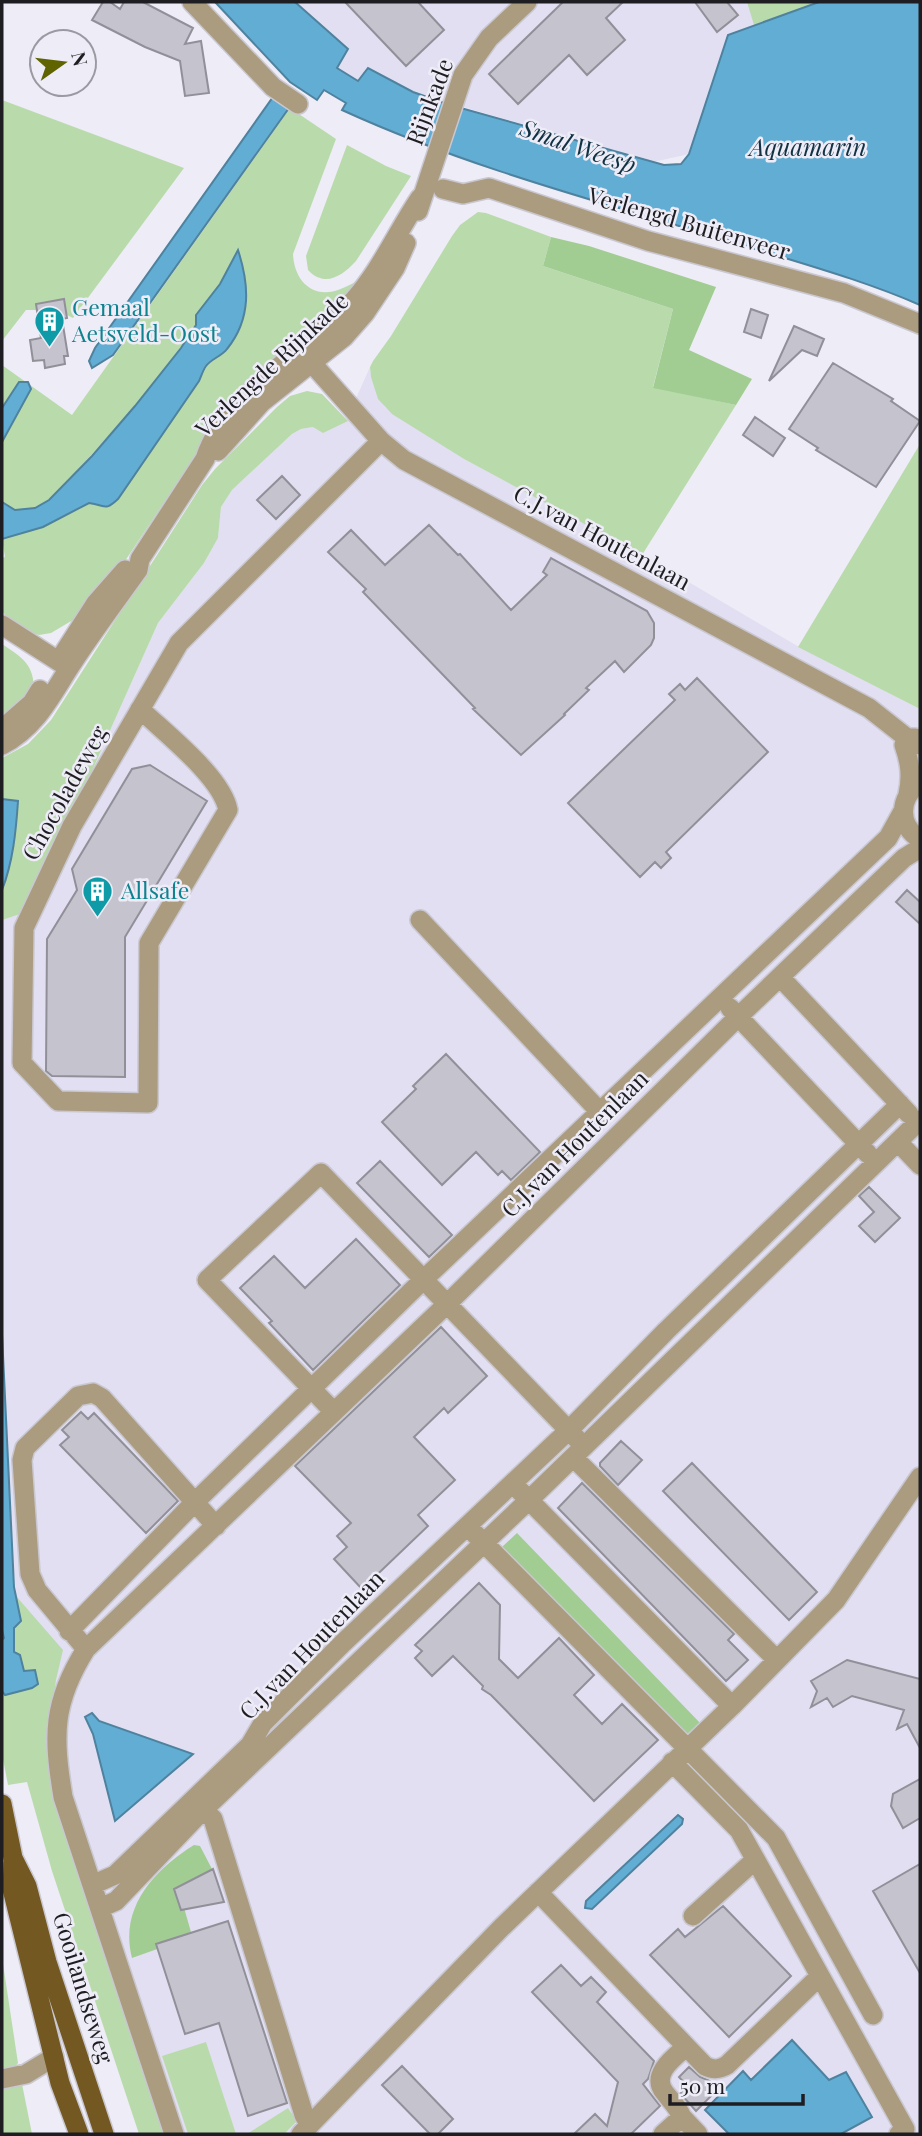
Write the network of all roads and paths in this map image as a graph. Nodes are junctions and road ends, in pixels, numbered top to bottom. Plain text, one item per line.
1 (192, 2) edge
2 (527, 2) edge
3 (298, 104) dead end
4 (443, 189) dead end
5 (420, 198) joint
6 (920, 324) edge
7 (305, 356) junction
8 (381, 441) junction
9 (2, 625) edge
10 (63, 665) junction
11 (140, 709) junction
12 (2, 729) edge
13 (914, 741) edge
14 (2, 745) edge
15 (910, 796) edge
16 (920, 839) edge
17 (920, 848) edge
18 (421, 920) dead end
19 (780, 977) junction
20 (720, 997) junction
21 (738, 1017) junction
22 (900, 1104) junction
23 (601, 1113) junction
24 (919, 1121) edge
25 (898, 1142) junction
26 (859, 1144) junction
27 (876, 1163) junction
28 (920, 1165) edge
29 (731, 1269) junction
30 (423, 1280) junction
31 (748, 1287) junction
32 (446, 1305) junction
33 (666, 1331) junction
34 (684, 1349) junction
35 (612, 1384) junction
36 (312, 1389) junction
37 (629, 1403) junction
38 (334, 1412) junction
39 (568, 1431) junction
40 (579, 1451) junction
41 (920, 1477) edge
42 (511, 1484) junction
43 (530, 1499) junction
44 (195, 1502) junction
45 (216, 1525) junction
46 (467, 1526) junction
47 (483, 1542) junction
48 (69, 1631) junction
49 (86, 1649) junction
50 (777, 1660) junction
51 (732, 1706) junction
52 (688, 1748) junction
53 (672, 1762) junction
54 (2, 1804) edge
55 (198, 1805) junction
56 (13, 1858) junction
57 (755, 1860) junction
58 (92, 1885) junction
59 (538, 1892) junction
60 (100, 1908) junction
61 (693, 1916) dead end
62 (819, 1977) junction
63 (873, 2015) dead end
64 (685, 2046) junction
65 (54, 2057) junction
66 (2, 2079) edge
67 (682, 2117) junction
68 (305, 2124) edge
69 (79, 2134) edge
70 (104, 2134) edge
71 (174, 2134) edge
72 (663, 2134) edge
73 (698, 2134) edge
74 (899, 2134) edge

1 - 3 street
2 - 5 street, Rijnkade
4 - 6 street, Verlengd Buitenveer
5 - 7 street, Verlengde Rijnkade
7 - 8 street, C.J.van Houtenlaan
7 - 10 street, Verlengde Rijnkade
8 - 11 street, Chocoladeweg
8 - 13 street, C.J.van Houtenlaan
9 - 10 street
10 - 12 street, Verlengde Rijnkade
10 - 14 street, Verlengde Rijnkade
11 - 11 street, Chocoladeweg
13 - 15 street, C.J.van Houtenlaan
15 - 16 street
15 - 20 street, C.J.van Houtenlaan
17 - 19 street, C.J.van Houtenlaan
18 - 23 street, C.J.van Houtenlaan
19 - 21 street, C.J.van Houtenlaan
19 - 22 street, C.J.van Houtenlaan
20 - 21 street
20 - 23 street, C.J.van Houtenlaan
21 - 26 street
21 - 32 street, C.J.van Houtenlaan
22 - 24 street, C.J.van Houtenlaan
22 - 26 street, C.J.van Houtenlaan
23 - 30 street, C.J.van Houtenlaan
24 - 25 street, C.J.van Houtenlaan
25 - 27 street, C.J.van Houtenlaan
25 - 28 street
26 - 27 street
26 - 29 street, C.J.van Houtenlaan
27 - 31 street, C.J.van Houtenlaan
29 - 31 street
29 - 33 street, C.J.van Houtenlaan
30 - 32 street
30 - 36 street, C.J.van Houtenlaan
30 - 36 street
31 - 34 street, C.J.van Houtenlaan
32 - 38 street, C.J.van Houtenlaan
32 - 39 street
33 - 34 street
33 - 35 street, C.J.van Houtenlaan
34 - 37 street, C.J.van Houtenlaan
35 - 37 street
35 - 39 street, C.J.van Houtenlaan
36 - 38 street
36 - 44 street, C.J.van Houtenlaan
37 - 40 street, C.J.van Houtenlaan
38 - 45 street, C.J.van Houtenlaan
39 - 40 street
39 - 42 street, C.J.van Houtenlaan
40 - 43 street, C.J.van Houtenlaan
40 - 50 street
41 - 50 street
42 - 43 street
42 - 46 street, C.J.van Houtenlaan
43 - 47 street, C.J.van Houtenlaan
43 - 51 street
44 - 45 street
44 - 48 street, C.J.van Houtenlaan
44 - 48 street
45 - 49 street, C.J.van Houtenlaan
46 - 47 street
46 - 55 street, C.J.van Houtenlaan
47 - 52 street
47 - 55 street, C.J.van Houtenlaan
48 - 49 street
49 - 58 street, C.J.van Houtenlaan
50 - 51 street
51 - 52 street
52 - 53 street
52 - 63 street
53 - 57 street
53 - 59 street
54 - 56 main road, Gooilandseweg
55 - 58 street, C.J.van Houtenlaan
55 - 60 street, C.J.van Houtenlaan
55 - 68 street
56 - 65 main road, Gooilandseweg
56 - 70 main road, Gooilandseweg
57 - 61 street
57 - 62 street
58 - 60 street, C.J.van Houtenlaan
59 - 64 street
59 - 68 street
60 - 71 street, C.J.van Houtenlaan
62 - 64 street
62 - 74 street
64 - 67 street
65 - 66 street
65 - 69 main road, Gooilandseweg
67 - 72 street
67 - 73 street

